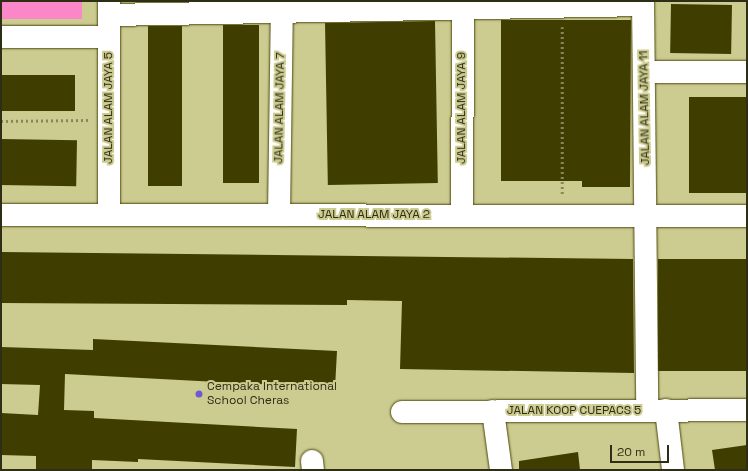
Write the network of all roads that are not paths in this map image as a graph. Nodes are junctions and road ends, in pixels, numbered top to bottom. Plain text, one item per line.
1 (643, 3) edge
2 (463, 5) edge
3 (282, 6) edge
4 (109, 8) edge
5 (1, 37) edge
6 (110, 37) junction
7 (644, 72) junction
8 (747, 72) edge
9 (1, 215) edge
10 (109, 215) junction
11 (279, 215) junction
12 (462, 216) junction
13 (647, 216) junction
14 (747, 216) edge
15 (657, 410) junction
16 (747, 410) edge
17 (493, 411) junction
18 (402, 412) dead end
19 (501, 470) edge
20 (673, 470) edge

1 - 2 street
1 - 7 street, JALAN ALAM JAYA 11
2 - 3 street
2 - 12 street, JALAN ALAM JAYA 9
3 - 4 street
3 - 11 street, JALAN ALAM JAYA 7
4 - 6 street, JALAN ALAM JAYA 5
5 - 6 street
6 - 10 street, JALAN ALAM JAYA 5
7 - 8 street
7 - 13 street, JALAN ALAM JAYA 11
9 - 10 street, JALAN ALAM JAYA 2
10 - 11 street, JALAN ALAM JAYA 2
11 - 12 street, JALAN ALAM JAYA 2
12 - 13 street, JALAN ALAM JAYA 2
13 - 14 street, JALAN ALAM JAYA 2
13 - 15 street, JALAN ALAM JAYA 11
15 - 16 street, JALAN KOOP CUEPACS 5
15 - 17 street, JALAN KOOP CUEPACS 5
15 - 20 street, JALAN ALAM JAYA 11
17 - 18 street, JALAN KOOP CUEPACS 5
17 - 19 street

